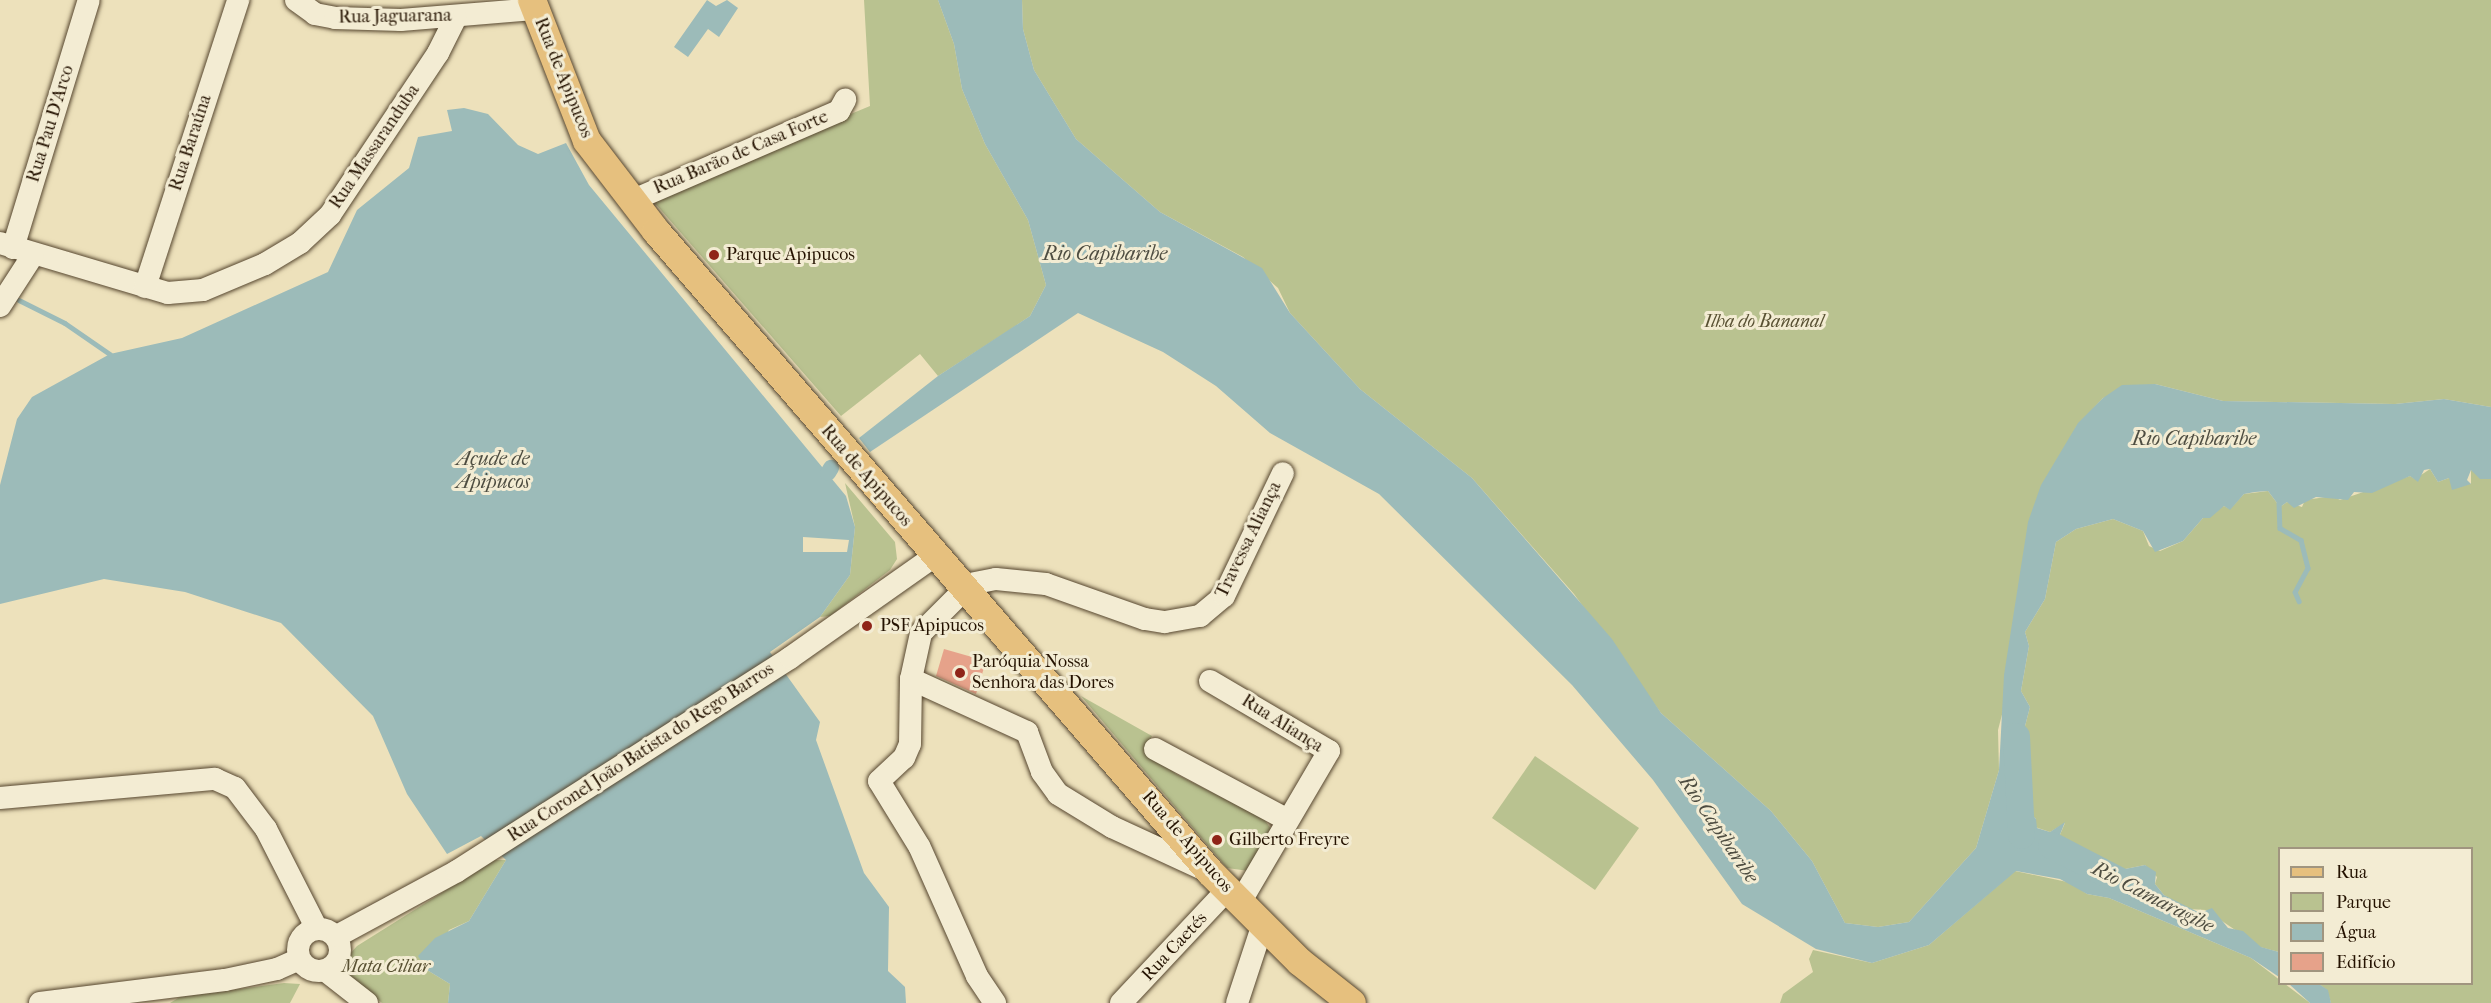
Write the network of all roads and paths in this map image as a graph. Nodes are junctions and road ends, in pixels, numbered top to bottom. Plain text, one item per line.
1 (89, 0) edge
2 (238, 0) edge
3 (296, 0) edge
4 (533, 5) edge
5 (456, 17) junction
6 (844, 100) dead end
7 (631, 201) junction
8 (15, 249) edge
9 (144, 287) junction
10 (0, 306) edge
11 (1282, 473) dead end
12 (936, 555) junction
13 (965, 588) junction
14 (911, 679) junction
15 (1210, 681) dead end
16 (1155, 749) dead end
17 (0, 798) edge
18 (1286, 819) junction
19 (1239, 902) junction
20 (326, 932) junction
21 (299, 959) junction
22 (326, 971) junction
23 (164, 996) edge
24 (40, 1003) edge
25 (367, 1003) edge
26 (995, 1003) edge
27 (1122, 1003) edge
28 (1237, 1003) edge
29 (1352, 1003) edge

1 - 8 street, Rua Pau D'Arco
2 - 9 street, Rua Baraúna
3 - 5 street, Rua Jaguarana
4 - 5 street, Rua Jaguarana
4 - 7 main road, Rua de Apipucos
5 - 9 street, Rua Massaranduba
6 - 7 street, Rua Barão de Casa Forte
7 - 12 main road, Rua de Apipucos
8 - 9 street, Rua Massaranduba
8 - 10 street, Rua Pau D'Arco
11 - 13 street, Travessa Aliança
12 - 13 main road, Rua de Apipucos
12 - 20 street, Rua Coronel João Batista do Rego Barros
13 - 14 street
13 - 19 main road, Rua de Apipucos
14 - 19 street
14 - 26 street
15 - 18 street, Rua Aliança
16 - 18 street
17 - 20 street
18 - 19 street, Rua Aliança
19 - 27 street, Rua Caetés
19 - 28 street
19 - 29 main road, Rua de Apipucos
20 - 21 street
20 - 22 street
21 - 22 street
21 - 23 street
22 - 25 street
23 - 24 street

